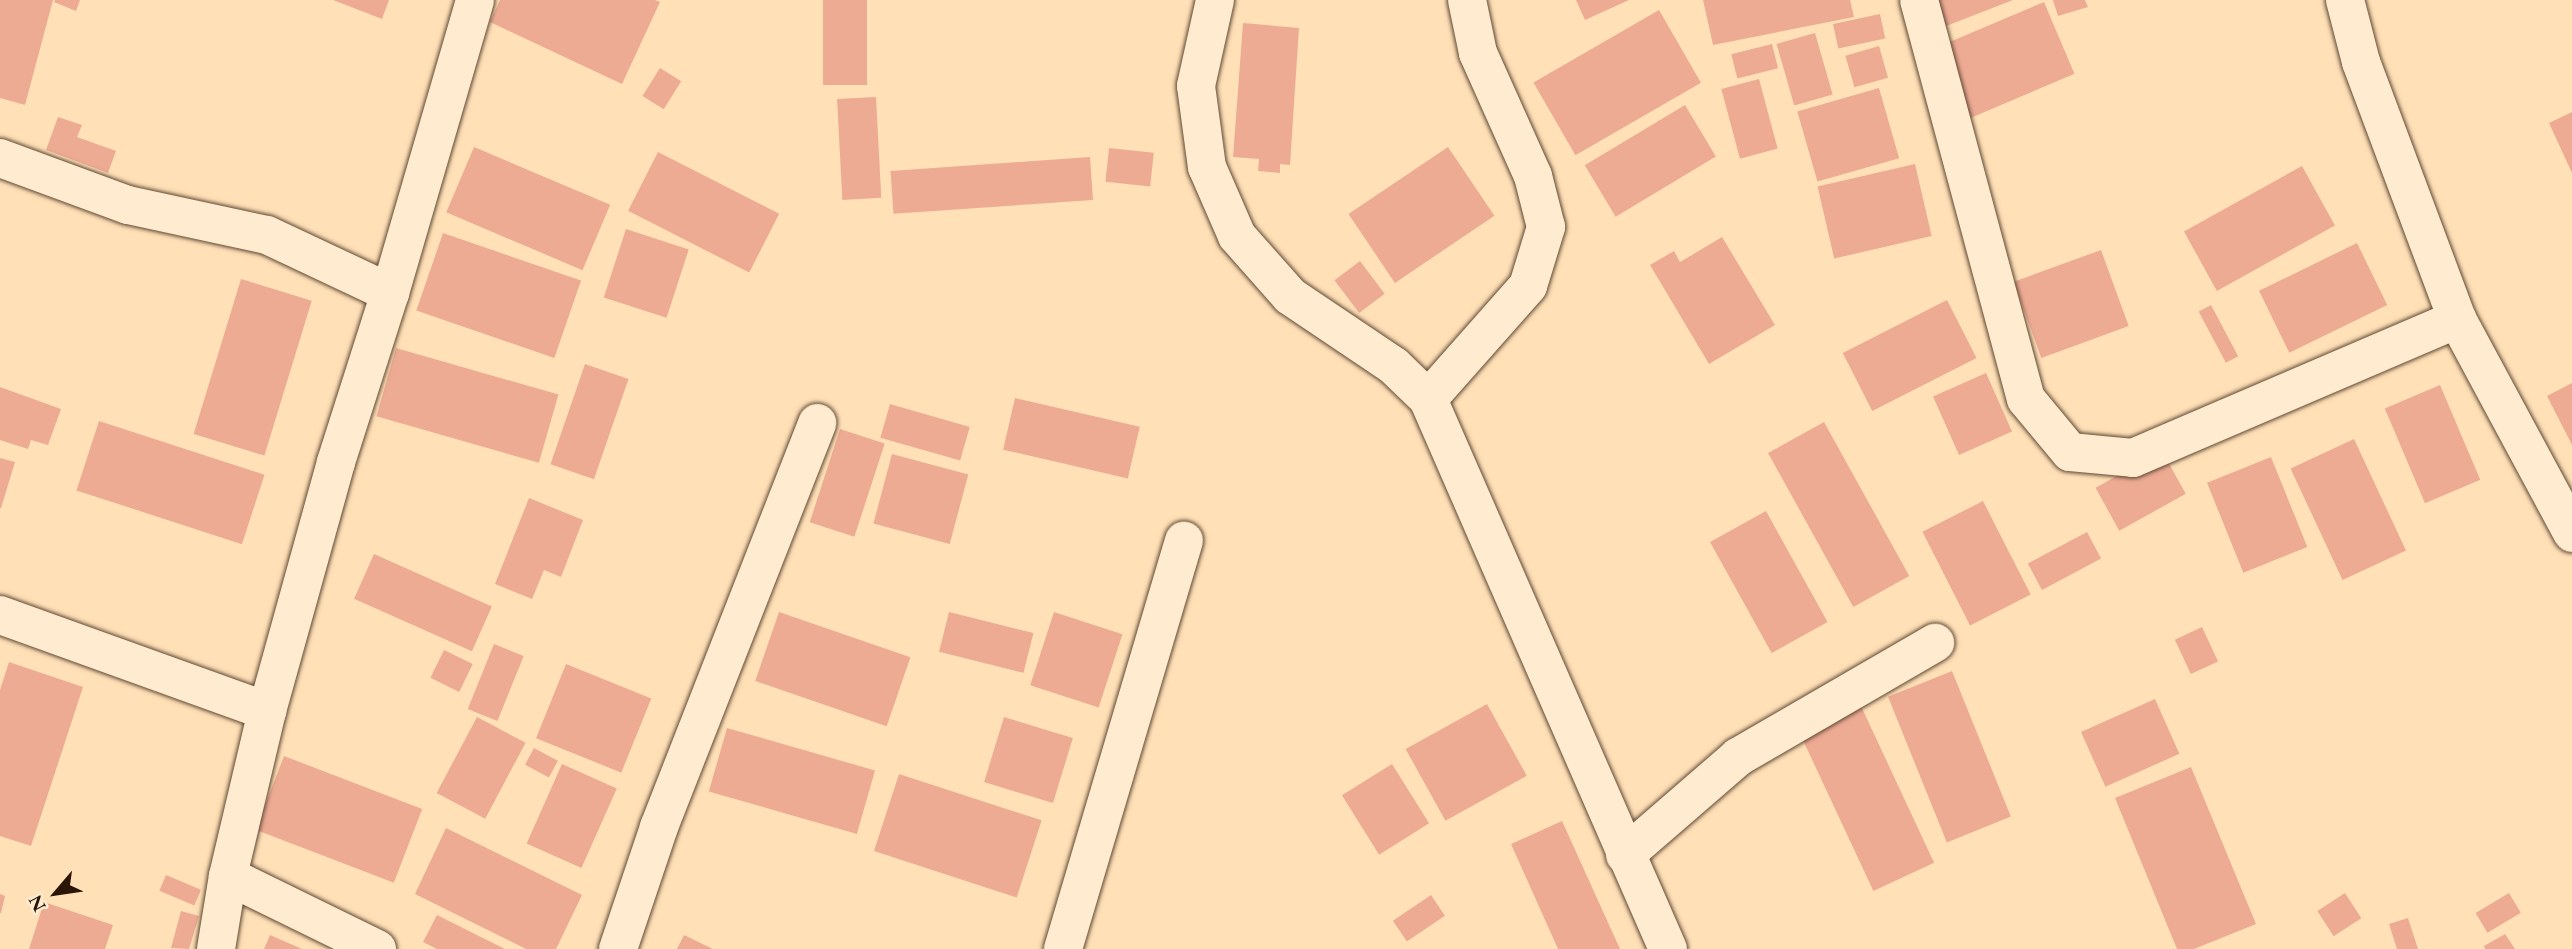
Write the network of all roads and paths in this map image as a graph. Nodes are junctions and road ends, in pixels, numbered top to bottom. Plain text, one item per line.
1 (475, 0) edge
2 (1215, 0) edge
3 (1466, 0) edge
4 (1919, 0) edge
5 (2345, 0) edge
6 (0, 158) edge
7 (390, 293) junction
8 (2457, 319) junction
9 (1428, 399) junction
10 (817, 423) dead end
11 (2572, 533) edge
12 (1184, 541) dead end
13 (0, 615) edge
14 (1935, 643) dead end
15 (267, 711) junction
16 (1625, 855) junction
17 (228, 876) junction
18 (216, 949) edge
19 (377, 949) edge
20 (618, 949) edge
21 (1063, 949) edge
22 (1668, 949) edge

1 - 7 street
2 - 9 street
3 - 9 street
4 - 8 street
5 - 8 street
6 - 7 street
7 - 15 street
8 - 11 street
9 - 16 street
10 - 20 street
12 - 21 street
13 - 15 street
14 - 16 street
15 - 17 street
16 - 22 street
17 - 18 street
17 - 19 street

